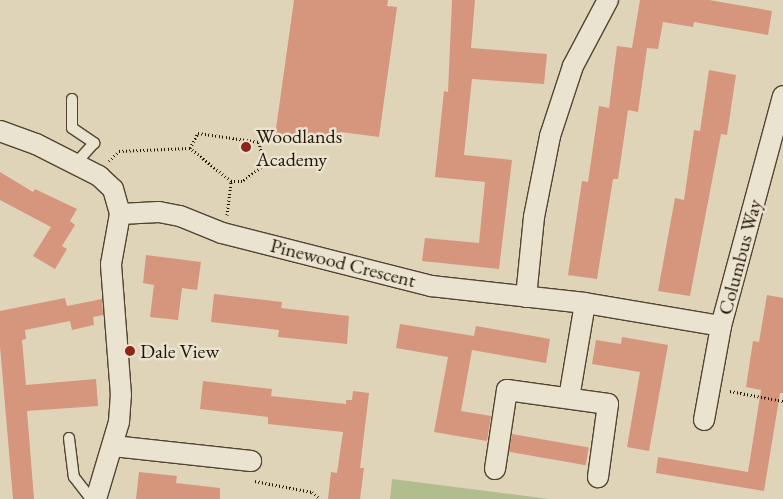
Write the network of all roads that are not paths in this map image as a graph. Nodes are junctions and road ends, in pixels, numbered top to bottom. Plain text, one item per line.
1 (608, 0) edge
2 (783, 96) edge
3 (72, 99) dead end
4 (0, 131) edge
5 (74, 165) junction
6 (120, 214) junction
7 (526, 297) junction
8 (585, 303) junction
9 (721, 326) junction
10 (569, 398) junction
11 (704, 420) dead end
12 (69, 438) dead end
13 (114, 446) junction
14 (251, 461) road end
15 (495, 469) dead end
16 (598, 477) dead end
17 (91, 499) edge
18 (96, 499) edge

1 - 7 street
2 - 9 street, Columbus Way
3 - 5 lane
4 - 5 street
5 - 6 street
6 - 7 street, Pinewood Crescent
6 - 13 street
7 - 8 street, Pinewood Crescent
8 - 9 street, Pinewood Crescent
8 - 10 street
9 - 11 street, Columbus Way
10 - 15 street
10 - 16 street
12 - 17 lane
13 - 14 street
13 - 18 street

